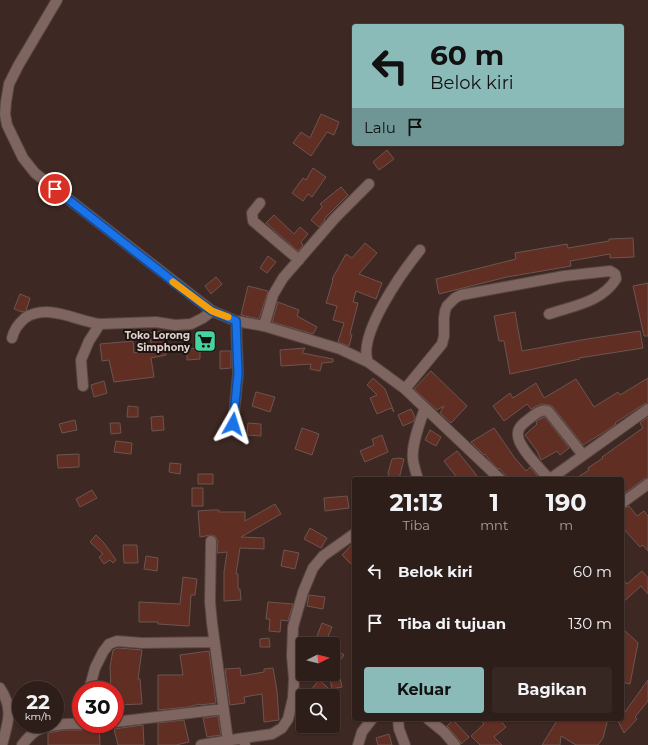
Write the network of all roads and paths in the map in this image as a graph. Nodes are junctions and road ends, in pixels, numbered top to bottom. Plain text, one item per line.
1 (57, 0) edge
2 (369, 184) dead end
3 (260, 203) dead end
4 (420, 250) dead end
5 (299, 260) junction
6 (212, 311) junction
7 (550, 314) dead end
8 (236, 321) junction
9 (100, 324) junction
10 (264, 326) junction
11 (12, 338) dead end
12 (368, 362) junction
13 (83, 386) dead end
14 (405, 389) junction
15 (425, 408) junction
16 (648, 409) edge
17 (233, 424) dead end
18 (583, 455) junction
19 (417, 477) edge
20 (498, 477) edge
21 (547, 477) edge
22 (552, 477) edge
23 (648, 484) edge
24 (624, 502) edge
25 (352, 535) edge
26 (211, 540) dead end
27 (214, 642) junction
28 (91, 681) edge
29 (0, 688) edge
30 (223, 709) junction
31 (124, 721) edge
32 (370, 721) edge
33 (398, 721) edge
34 (430, 721) edge
35 (72, 724) edge
36 (228, 741) junction
37 (244, 741) edge
38 (2, 745) edge
39 (22, 745) edge
40 (201, 745) edge
41 (358, 745) edge
42 (405, 745) edge
43 (455, 745) edge

1 - 6 street
2 - 5 street
3 - 5 street
4 - 12 street
5 - 10 street
6 - 8 street
6 - 9 street
7 - 14 street
8 - 10 street
8 - 17 street
9 - 11 street
9 - 13 street
10 - 12 street
12 - 14 street
14 - 15 street
15 - 19 street
15 - 20 street
16 - 18 street
18 - 21 street
18 - 22 street
23 - 24 street
25 - 37 street
26 - 27 street
27 - 28 street
27 - 30 street
29 - 38 street
30 - 31 street
30 - 36 street
32 - 41 street
33 - 42 street
34 - 43 street
35 - 39 street
36 - 37 street
36 - 40 street

